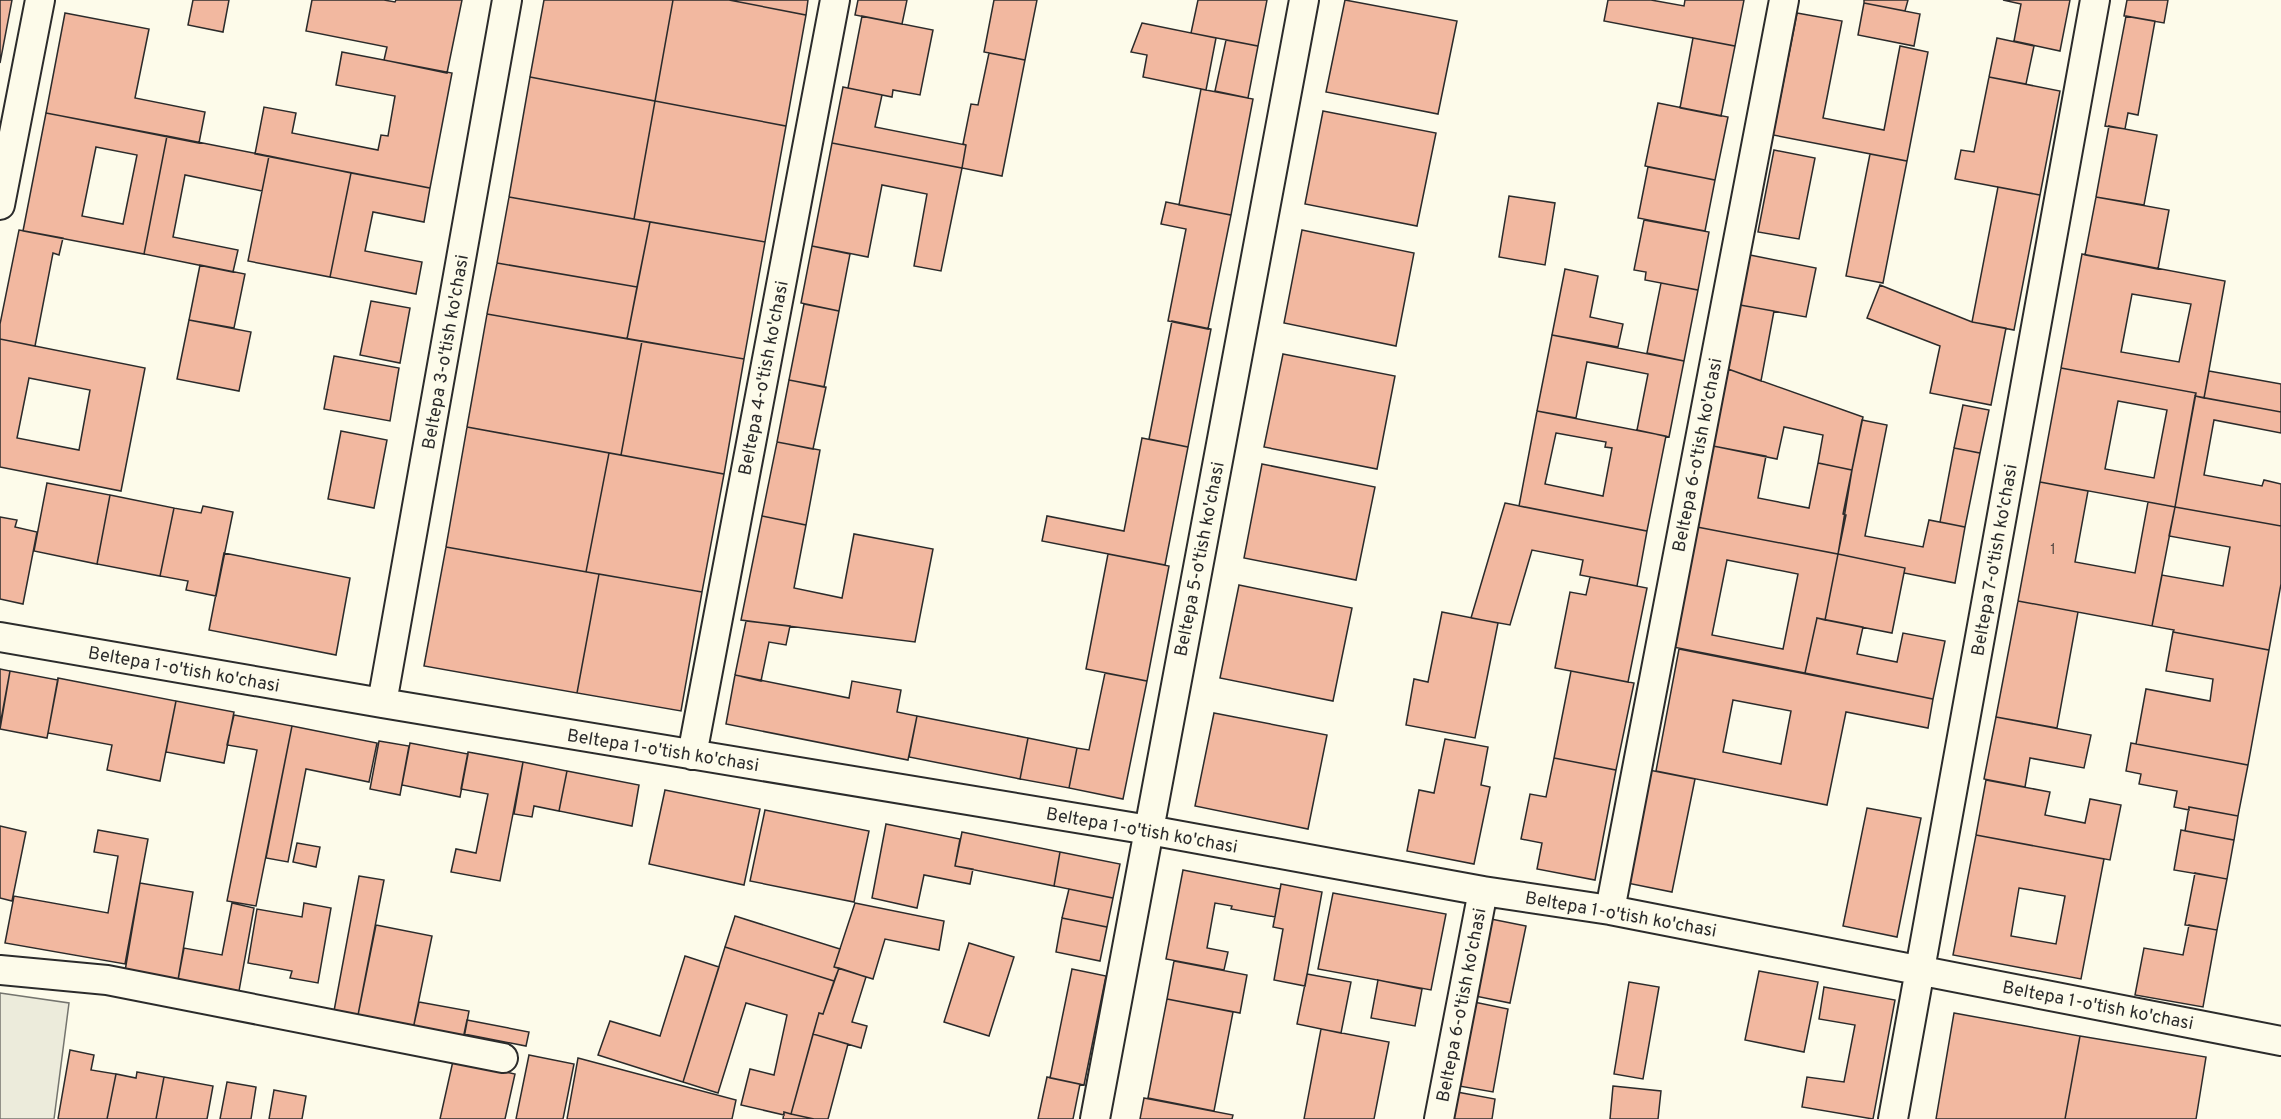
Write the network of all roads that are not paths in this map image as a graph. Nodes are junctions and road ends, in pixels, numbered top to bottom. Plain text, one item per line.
1 (40, 0) edge
2 (507, 0) edge
3 (835, 0) edge
4 (1304, 0) edge
5 (1784, 0) edge
6 (2095, 0) edge
7 (0, 205) edge
8 (0, 636) edge
9 (382, 704) junction
10 (692, 755) junction
11 (1149, 830) junction
12 (1483, 891) junction
13 (1610, 910) junction
14 (0, 970) edge
15 (1919, 971) junction
16 (2281, 1041) edge
17 (503, 1058) dead end
18 (1095, 1119) edge
19 (1439, 1119) edge
20 (1893, 1119) edge

1 - 7 street
2 - 9 street, Beltepa 3-o'tish ko'chasi
3 - 10 street, Beltepa 4-o'tish ko'chasi
4 - 11 street, Beltepa 5-o'tish ko'chasi
5 - 13 street, Beltepa 6-o'tish ko'chasi
6 - 15 street, Beltepa 7-o'tish ko'chasi
8 - 9 street, Beltepa 1-o'tish ko'chasi
9 - 10 street, Beltepa 1-o'tish ko'chasi
10 - 11 street, Beltepa 1-o'tish ko'chasi
11 - 12 street, Beltepa 1-o'tish ko'chasi
11 - 18 street, Beltepa 5-o'tish ko'chasi
12 - 13 street, Beltepa 1-o'tish ko'chasi
12 - 19 street, Beltepa 6-o'tish ko'chasi
13 - 15 street, Beltepa 1-o'tish ko'chasi
14 - 17 street
15 - 16 street, Beltepa 1-o'tish ko'chasi
15 - 20 street, Beltepa 7-o'tish ko'chasi

